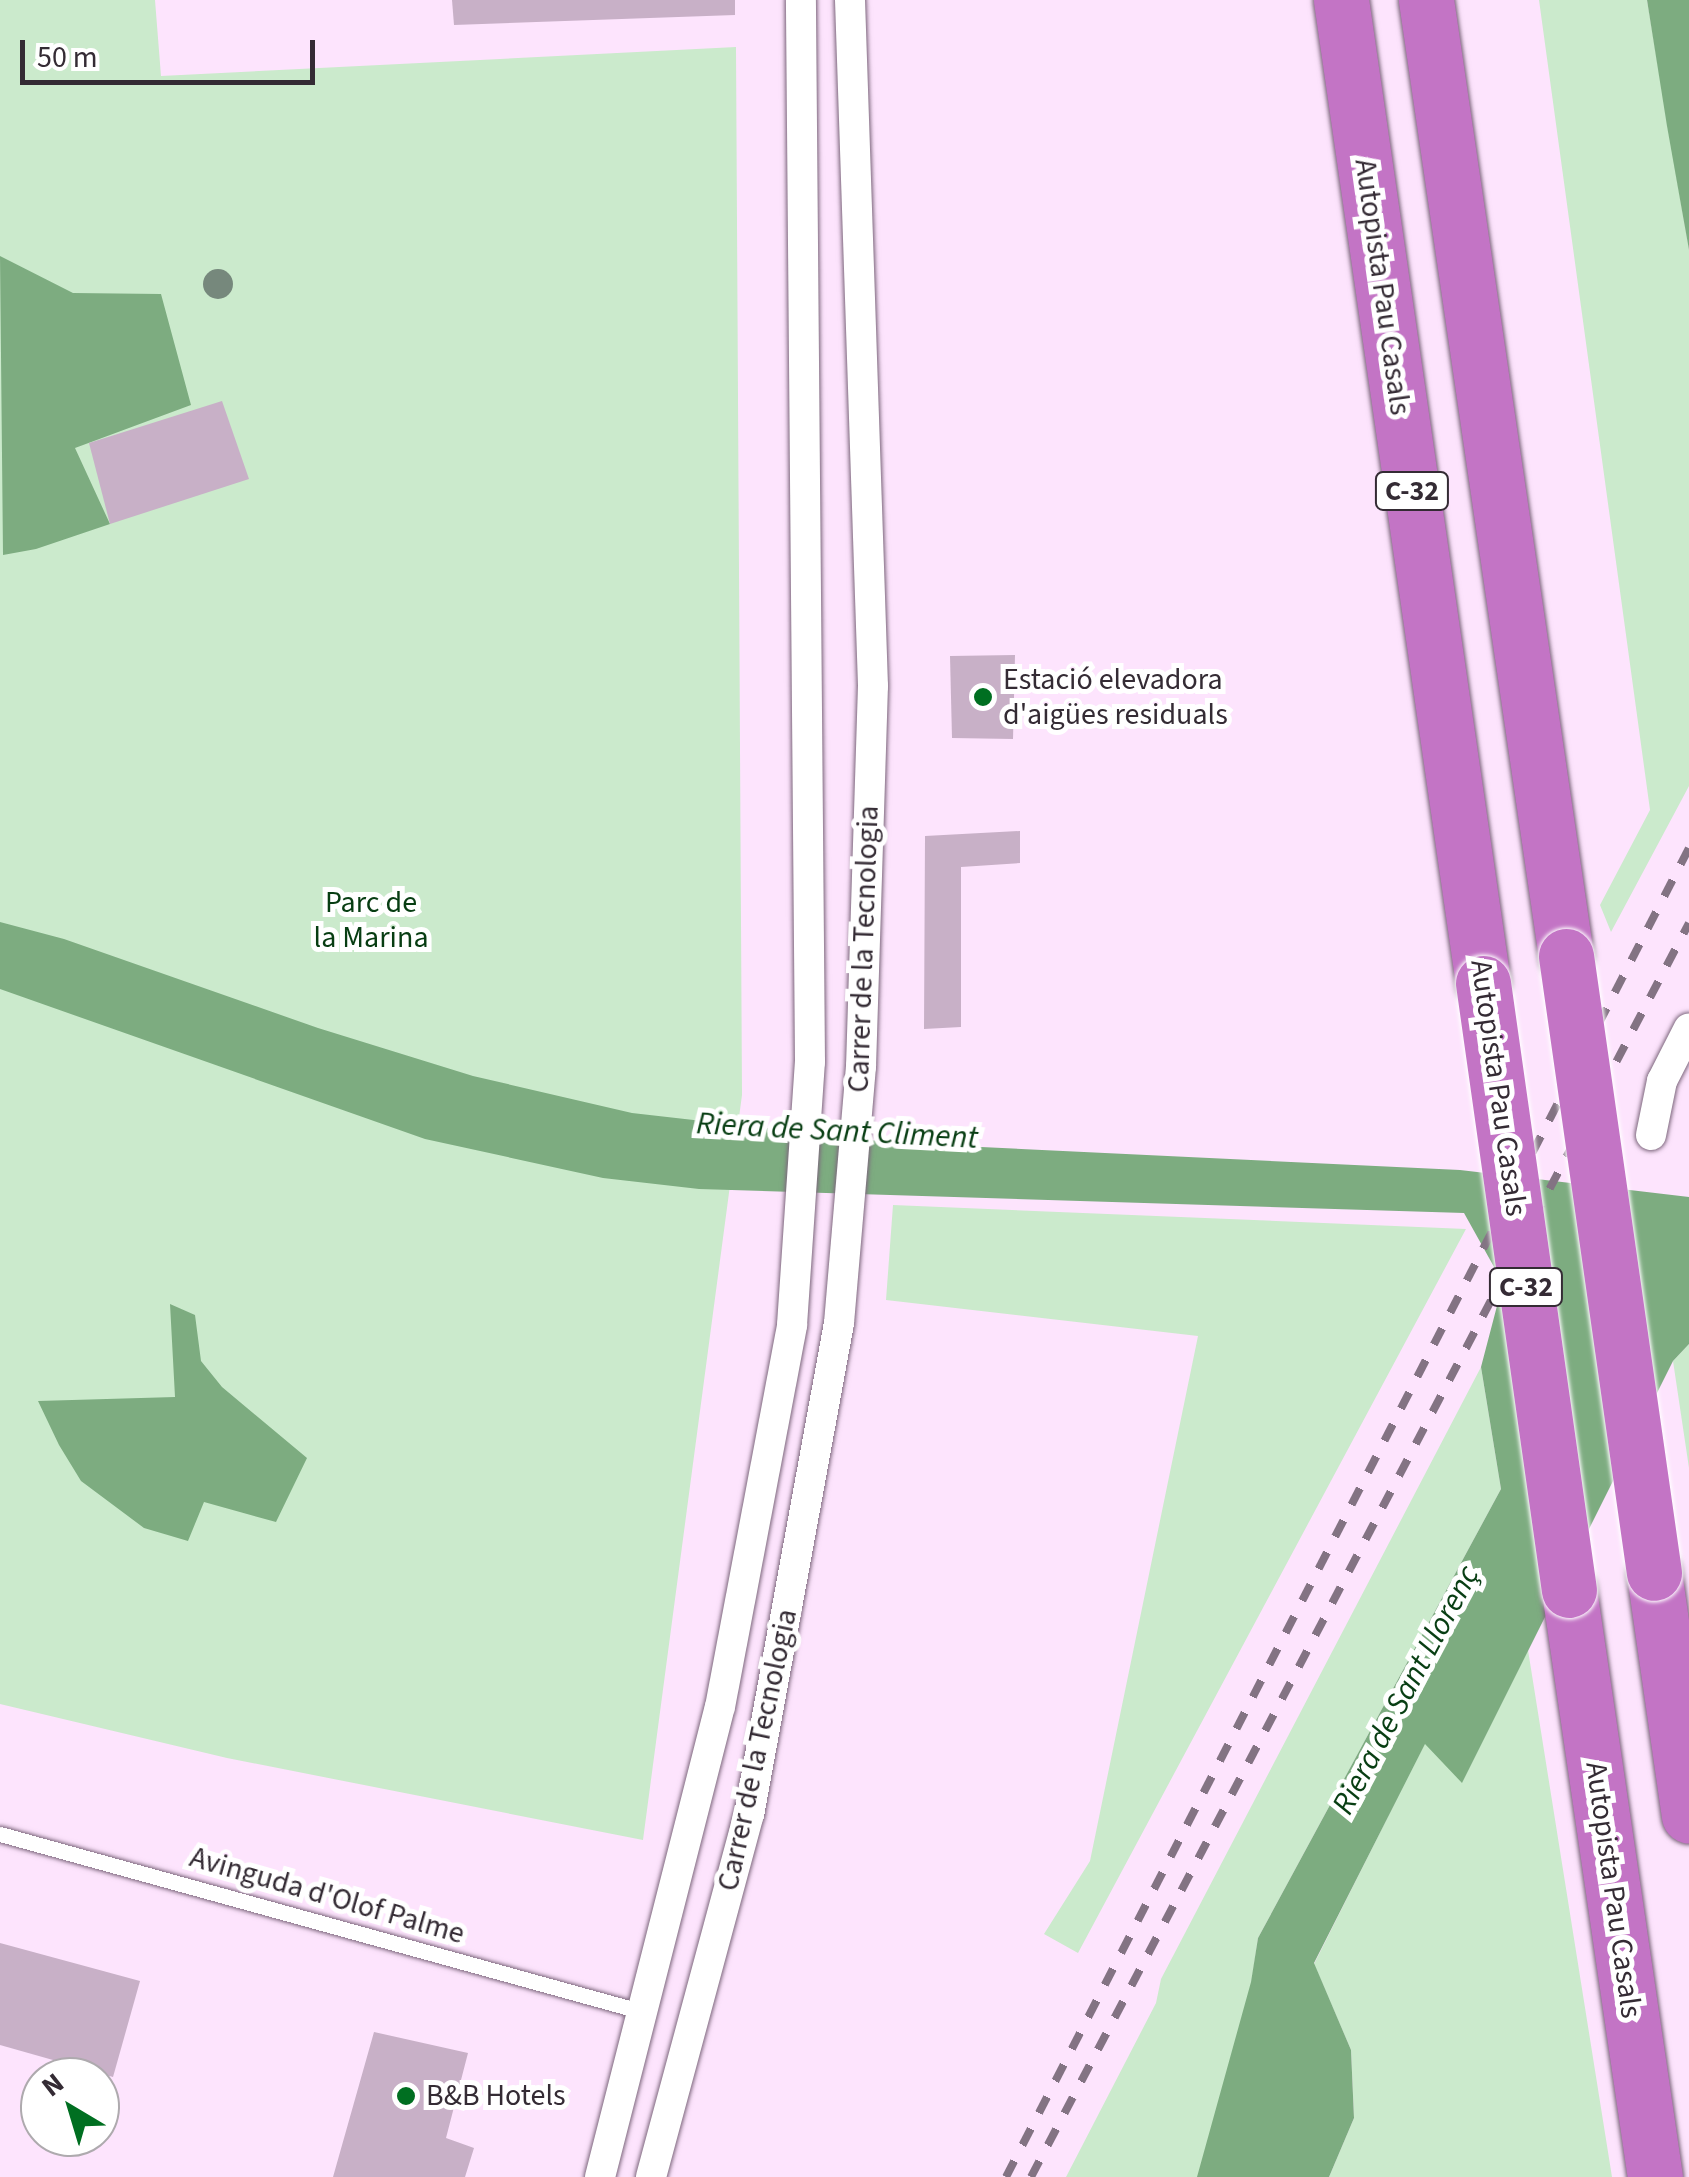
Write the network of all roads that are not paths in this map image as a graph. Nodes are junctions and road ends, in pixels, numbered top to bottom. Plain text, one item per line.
1 (802, 0) edge
2 (850, 0) edge
3 (1340, 0) edge
4 (1426, 0) edge
5 (1689, 1028) edge
6 (1651, 1135) dead end
7 (1689, 1815) edge
8 (0, 1834) edge
9 (640, 2011) junction
10 (600, 2177) edge
11 (651, 2177) edge
12 (1655, 2177) edge

1 - 9 street, Carrer de la Tecnologia
2 - 11 street, Carrer de la Tecnologia
3 - 12 highway, Autopista Pau Casals / C-32, bridge
4 - 7 highway, C-32, bridge
5 - 6 street
8 - 9 lane, Avinguda d'Olof Palme
9 - 10 street, Carrer de la Tecnologia

